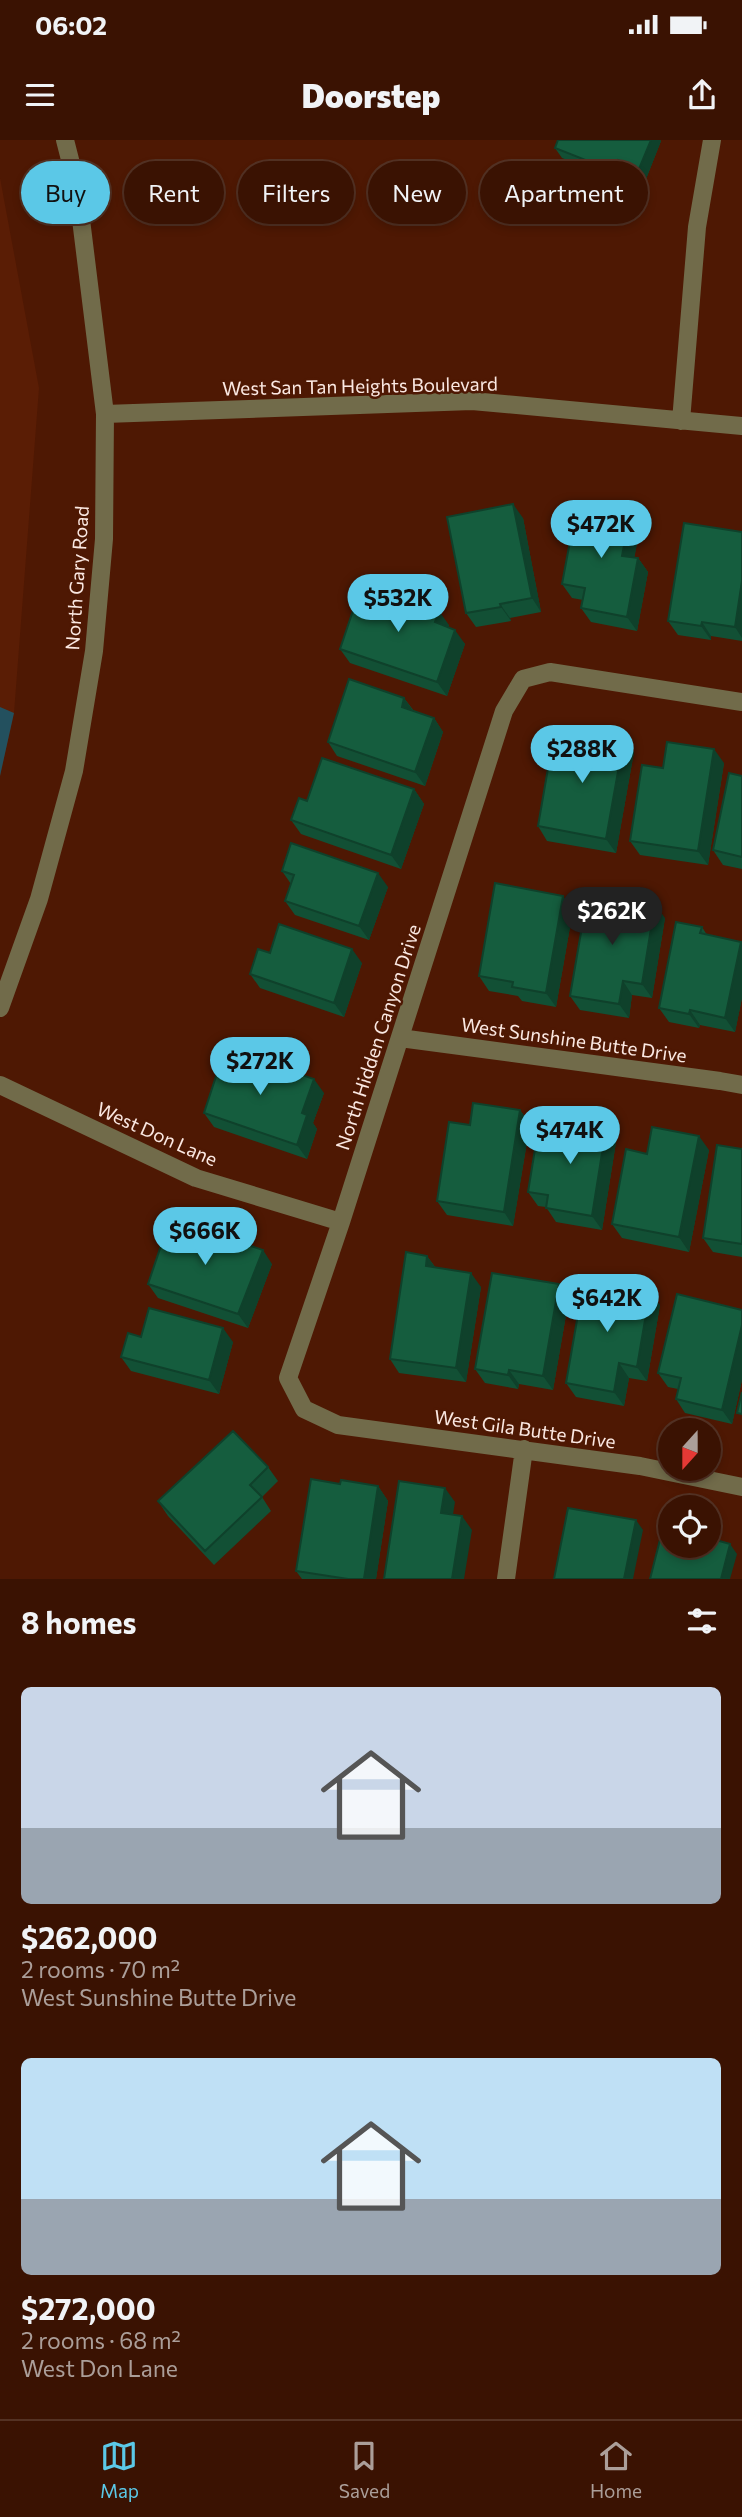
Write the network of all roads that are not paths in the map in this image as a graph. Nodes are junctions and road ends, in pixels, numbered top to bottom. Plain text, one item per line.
1 (65, 140) edge
2 (712, 140) edge
3 (104, 414) junction
4 (681, 421) junction
5 (742, 426) edge
6 (742, 702) edge
7 (0, 1008) edge
8 (400, 1038) junction
9 (0, 1085) edge
10 (742, 1085) edge
11 (341, 1222) junction
12 (304, 1409) joint
13 (524, 1449) junction
14 (742, 1487) edge
15 (506, 1579) edge

1 - 3 street, North Gary Road
2 - 4 street
3 - 4 street, West San Tan Heights Boulevard
3 - 7 street, North Gary Road
4 - 5 street, West San Tan Heights Boulevard
6 - 8 street, North Hidden Canyon Drive
8 - 10 street, West Sunshine Butte Drive
8 - 11 street, North Hidden Canyon Drive
9 - 11 street, West Don Lane
11 - 12 street, North Hidden Canyon Drive
12 - 13 street, West Gila Butte Drive
13 - 14 street, West Gila Butte Drive
13 - 15 street

